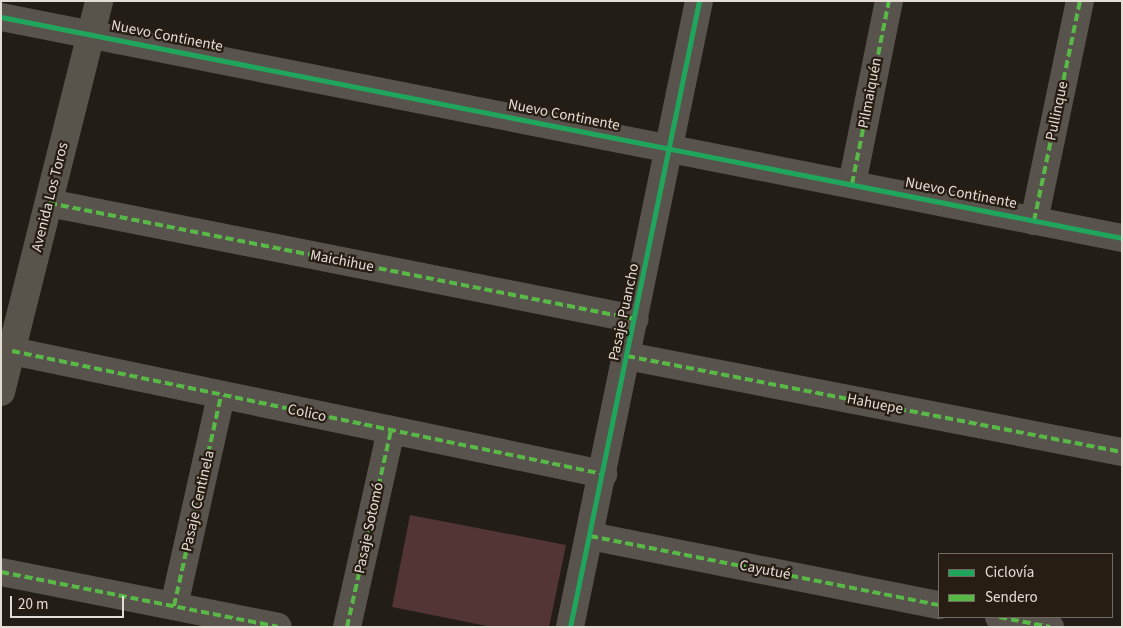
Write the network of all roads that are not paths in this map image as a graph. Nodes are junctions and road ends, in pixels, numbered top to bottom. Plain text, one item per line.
1 (99, 1) edge
2 (699, 1) edge
3 (889, 1) edge
4 (1080, 1) edge
5 (1, 17) edge
6 (91, 34) junction
7 (670, 149) junction
8 (852, 184) junction
9 (49, 203) junction
10 (1034, 221) junction
11 (1122, 238) edge
12 (635, 319) junction
13 (12, 351) junction
14 (628, 356) junction
15 (1, 392) edge
16 (222, 395) junction
17 (390, 430) junction
18 (1122, 452) edge
19 (603, 474) junction
20 (590, 536) junction
21 (1, 572) edge
22 (938, 605) edge
23 (174, 606) junction
24 (1004, 618) edge
25 (278, 627) edge
26 (347, 627) edge
27 (570, 627) edge
28 (1050, 627) edge

1 - 6 main road, Avenida Los Toros
2 - 7 street, Pasaje Puancho
3 - 8 street, Pilmaiquén
4 - 10 street, Pullinque
5 - 6 street, Nuevo Continente
6 - 7 street, Nuevo Continente
6 - 9 main road, Avenida Los Toros
7 - 8 street, Nuevo Continente
7 - 12 street, Pasaje Puancho
8 - 10 street, Nuevo Continente
9 - 12 street, Maichihue
9 - 13 main road, Avenida Los Toros
10 - 11 street, Nuevo Continente
12 - 14 street, Pasaje Puancho
13 - 15 main road, Avenida Los Toros
13 - 16 street, Colico
14 - 18 street, Hahuepe
14 - 19 street, Pasaje Puancho
16 - 17 street, Colico
16 - 23 street, Pasaje Centinela
17 - 19 street, Colico
17 - 26 street, Pasaje Sotomó
19 - 20 street, Pasaje Puancho
20 - 22 street, Cayutué
20 - 27 street, Pasaje Puancho
21 - 23 street
23 - 25 street
24 - 28 street

